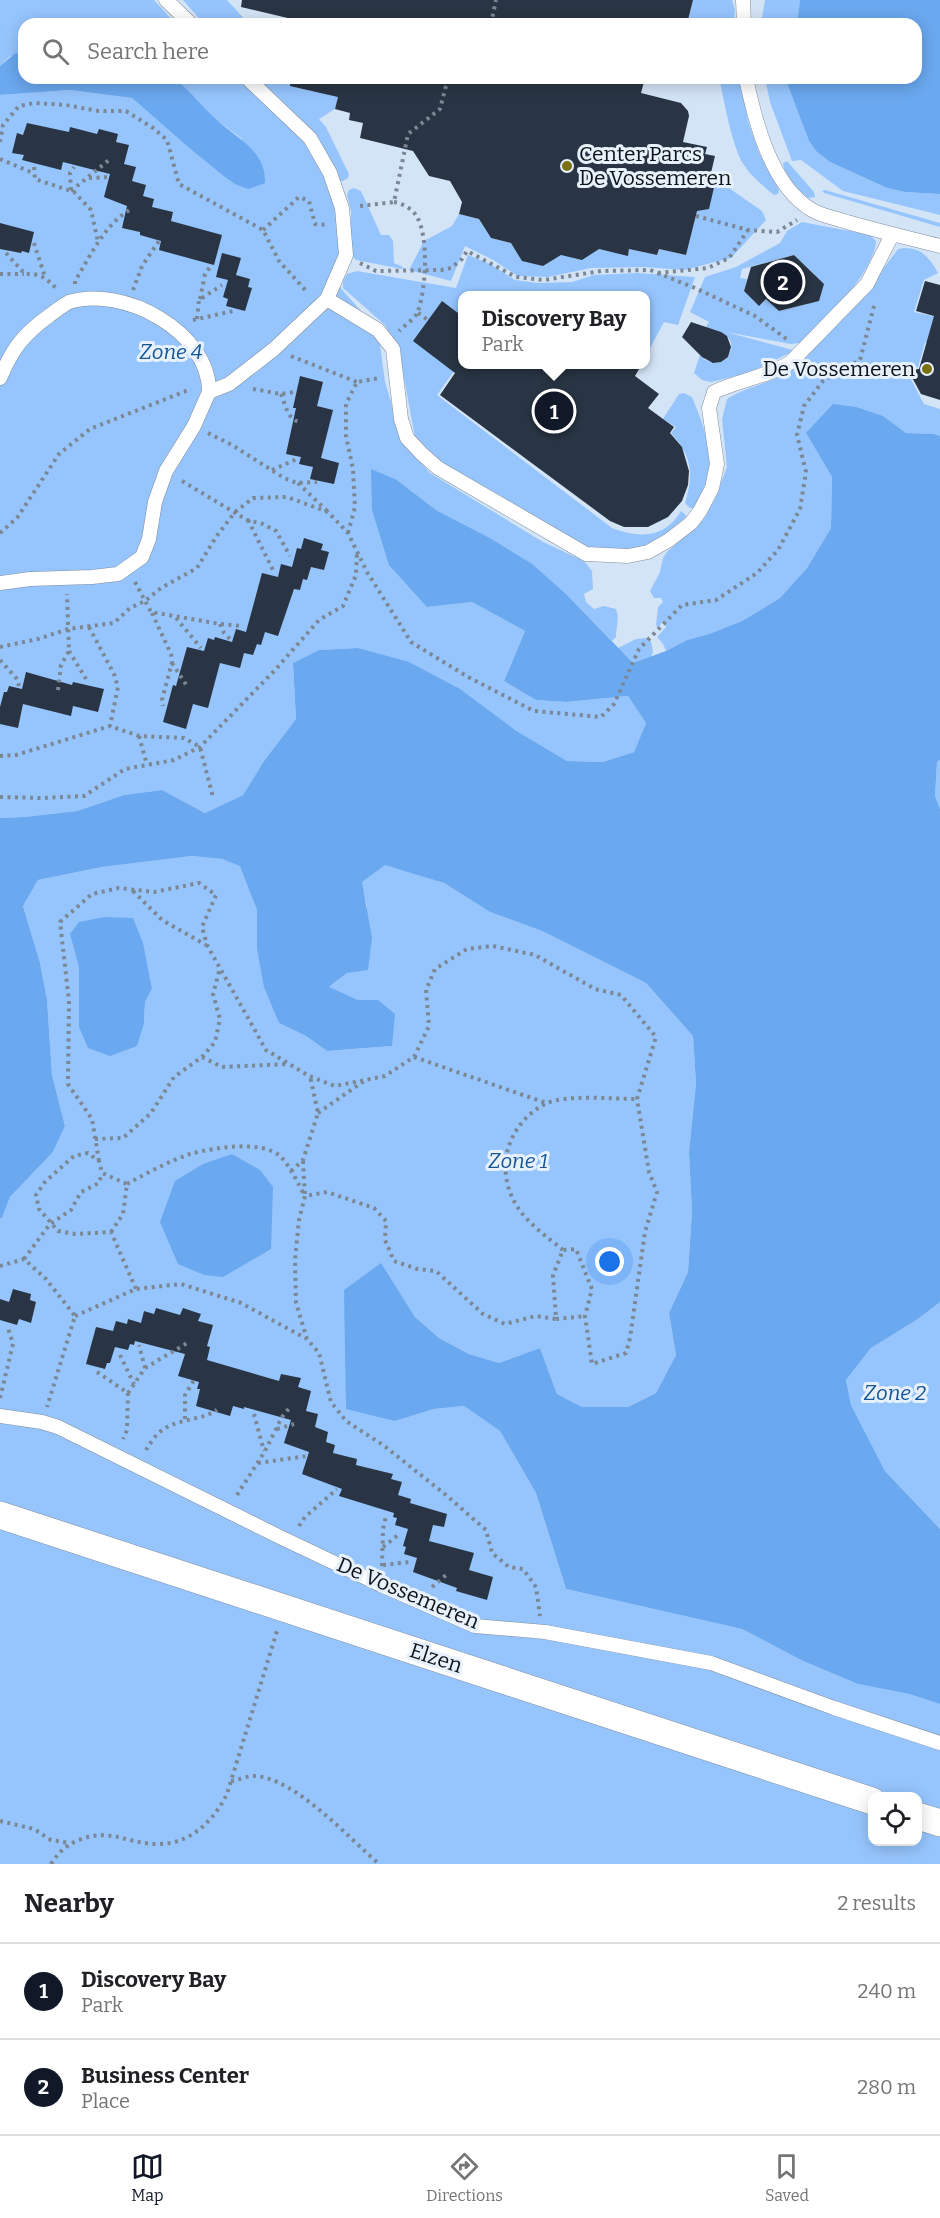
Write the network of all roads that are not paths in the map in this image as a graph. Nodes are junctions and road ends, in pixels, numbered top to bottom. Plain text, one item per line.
1 (166, 0) edge
2 (744, 0) edge
3 (185, 18) edge
4 (744, 18) edge
5 (253, 84) edge
6 (747, 84) edge
7 (892, 236) junction
8 (940, 246) edge
9 (327, 298) junction
10 (0, 378) edge
11 (209, 386) junction
12 (0, 584) edge
13 (0, 1416) edge
14 (0, 1515) edge
15 (940, 1743) edge
16 (868, 1799) edge
17 (922, 1816) edge
18 (940, 1823) edge

1 - 3 lane
2 - 4 lane
5 - 9 lane
6 - 7 lane
7 - 8 lane
7 - 9 lane
9 - 11 lane
10 - 11 lane
11 - 12 lane
13 - 15 lane, De Vossemeren
14 - 16 street, Elzen
17 - 18 street

